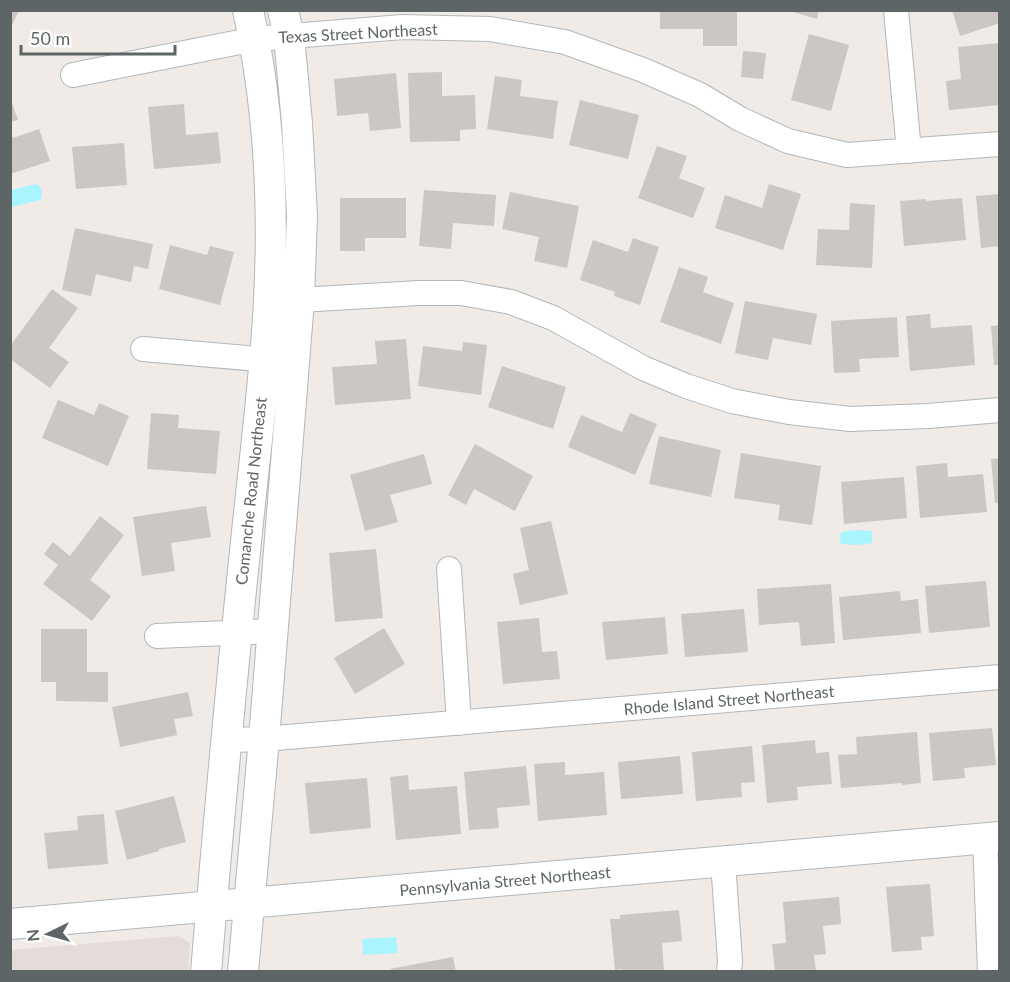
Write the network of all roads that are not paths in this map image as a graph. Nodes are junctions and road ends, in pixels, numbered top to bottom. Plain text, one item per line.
1 (896, 10) edge
2 (286, 23) edge
3 (251, 25) edge
4 (73, 75) dead end
5 (999, 144) edge
6 (909, 151) junction
7 (269, 299) junction
8 (299, 300) junction
9 (143, 349) dead end
10 (265, 360) junction
11 (295, 363) junction
12 (999, 410) edge
13 (449, 569) dead end
14 (273, 630) junction
15 (237, 632) junction
16 (157, 636) dead end
17 (999, 677) edge
18 (459, 723) junction
19 (264, 739) junction
20 (227, 740) junction
21 (992, 838) edge
22 (723, 862) junction
23 (249, 903) junction
24 (212, 906) junction
25 (10, 924) edge
26 (206, 972) edge
27 (243, 972) edge
28 (729, 972) edge
29 (990, 972) edge

1 - 6 street
2 - 3 street, Texas Street Northeast
2 - 6 street, Texas Street Northeast
2 - 8 street, Comanche Road Northeast
3 - 4 street, Texas Street Northeast
3 - 7 street, Comanche Road Northeast
5 - 6 street, Texas Street Northeast
7 - 8 street
7 - 10 street, Comanche Road Northeast
8 - 11 street, Comanche Road Northeast
8 - 12 street
9 - 10 street
10 - 11 street
10 - 15 street, Comanche Road Northeast
11 - 14 street, Comanche Road Northeast
13 - 18 street
14 - 15 street
14 - 19 street, Comanche Road Northeast
15 - 16 street
15 - 20 street, Comanche Road Northeast
17 - 18 street, Rhode Island Street Northeast
18 - 19 street, Rhode Island Street Northeast
19 - 20 street, Rhode Island Street Northeast
19 - 23 street, Comanche Road Northeast
20 - 24 street, Comanche Road Northeast
21 - 22 street, Pennsylvania Street Northeast
21 - 29 street
22 - 23 street, Pennsylvania Street Northeast
22 - 28 street
23 - 24 street, Pennsylvania Street Northeast
23 - 27 street, Comanche Road Northeast
24 - 25 street, Pennsylvania Street Northeast
24 - 26 street, Comanche Road Northeast

